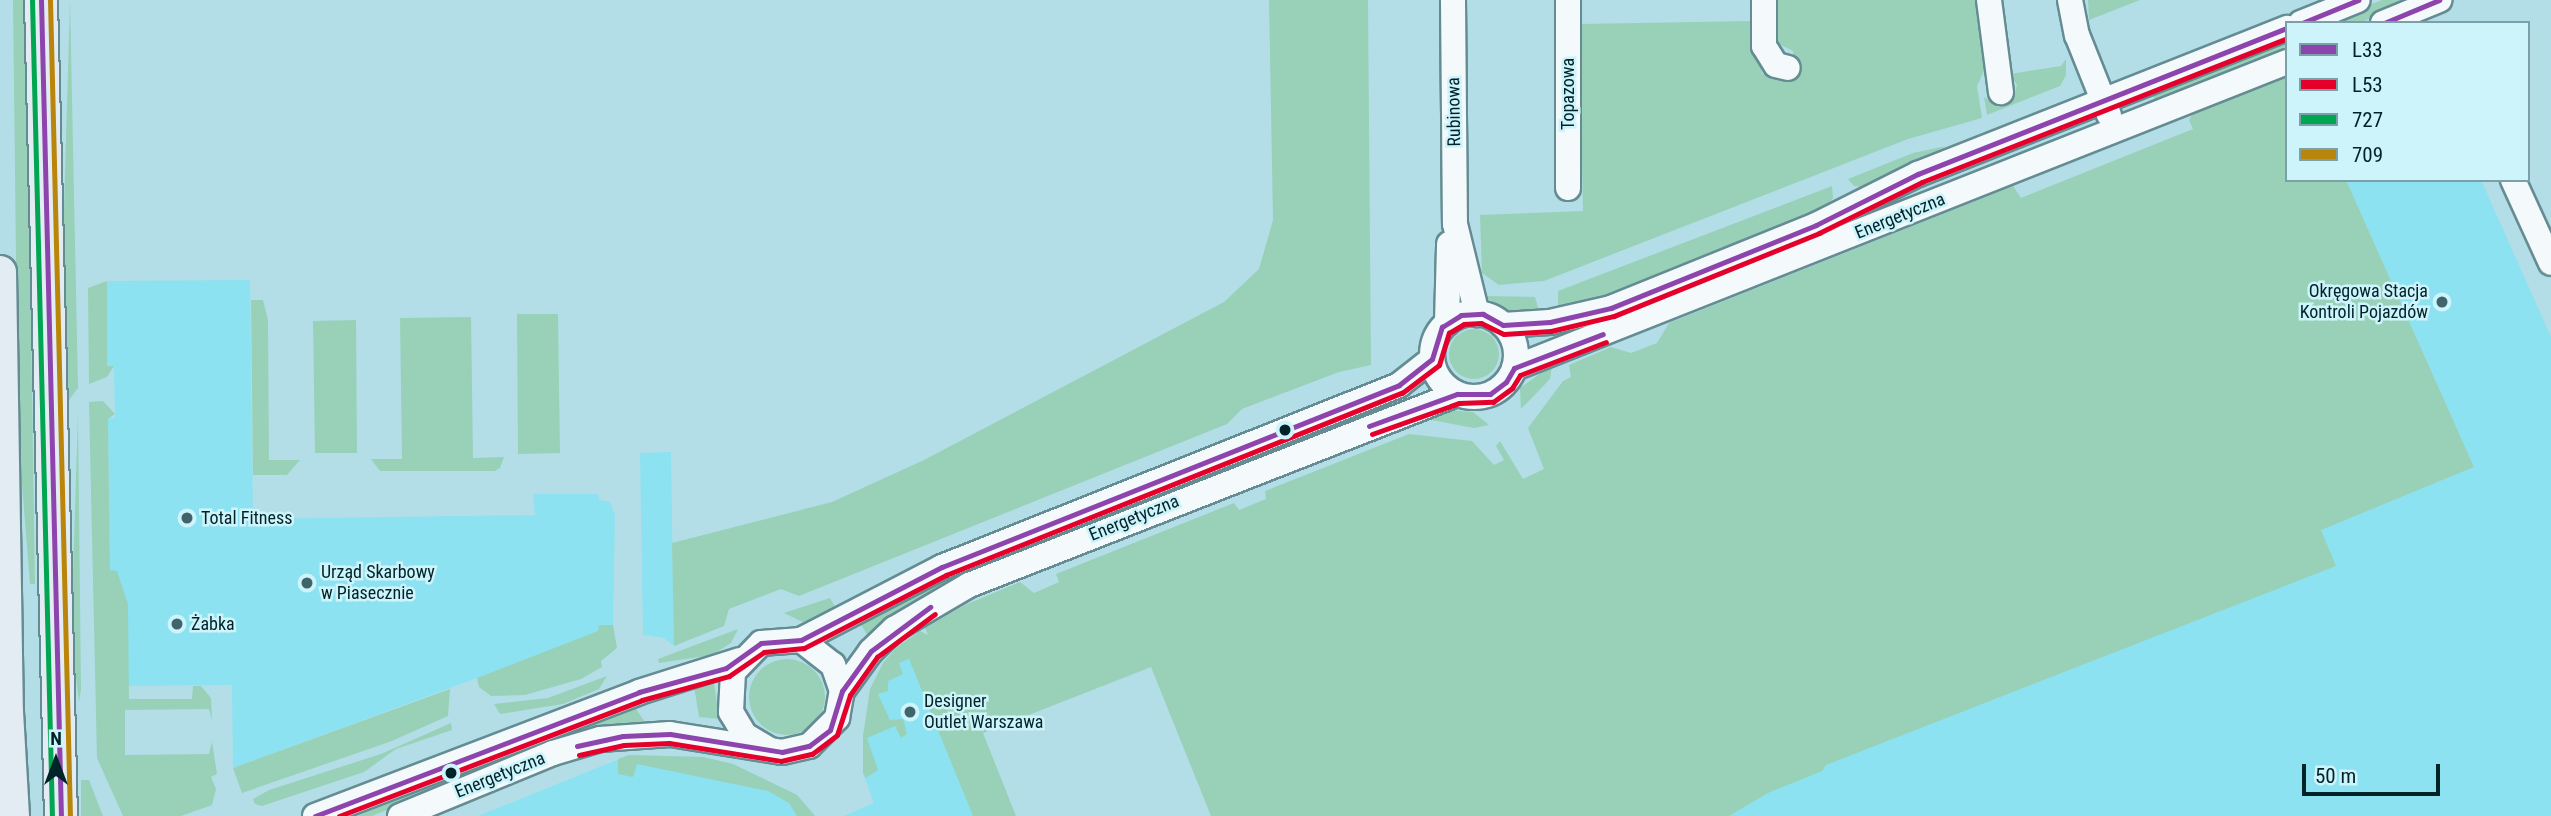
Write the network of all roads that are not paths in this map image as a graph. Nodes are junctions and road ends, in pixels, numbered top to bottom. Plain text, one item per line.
1 (41, 0) edge
2 (1453, 0) edge
3 (1568, 0) edge
4 (1764, 0) edge
5 (1989, 0) edge
6 (2070, 0) edge
7 (2358, 0) edge
8 (2436, 6) edge
9 (2306, 21) edge
10 (2389, 21) edge
11 (2285, 29) edge
12 (2285, 63) edge
13 (1788, 68) dead end
14 (2001, 92) dead end
15 (2104, 101) junction
16 (2115, 130) junction
17 (2514, 182) edge
18 (1568, 188) dead end
19 (1455, 223) junction
20 (2551, 263) edge
21 (0, 272) edge
22 (1477, 314) junction
23 (1447, 323) junction
24 (1503, 325) junction
25 (1432, 359) junction
26 (1514, 368) junction
27 (1457, 394) junction
28 (801, 640) junction
29 (740, 660) junction
30 (842, 691) junction
31 (768, 749) junction
32 (13, 816) edge
33 (61, 816) edge
34 (316, 816) edge
35 (400, 816) edge

1 - 33 main road
2 - 19 street, Rubinowa
3 - 18 street, Topazowa
4 - 13 street
5 - 14 street
6 - 15 street
7 - 9 street
8 - 10 street
11 - 15 street, Energetyczna
12 - 16 street, Energetyczna
15 - 16 street
15 - 24 street, Energetyczna
16 - 26 street, Energetyczna
17 - 20 street
19 - 22 street, Rubinowa
19 - 23 street, Rubinowa
21 - 32 main road
22 - 23 street
22 - 24 street, Energetyczna
23 - 25 street
24 - 26 street
25 - 27 street
25 - 28 street, Energetyczna
26 - 27 street, Energetyczna
27 - 30 street, Energetyczna
28 - 29 street, Energetyczna
28 - 30 street
29 - 31 street
29 - 34 street, Energetyczna
30 - 31 street, Energetyczna
31 - 35 street, Energetyczna

